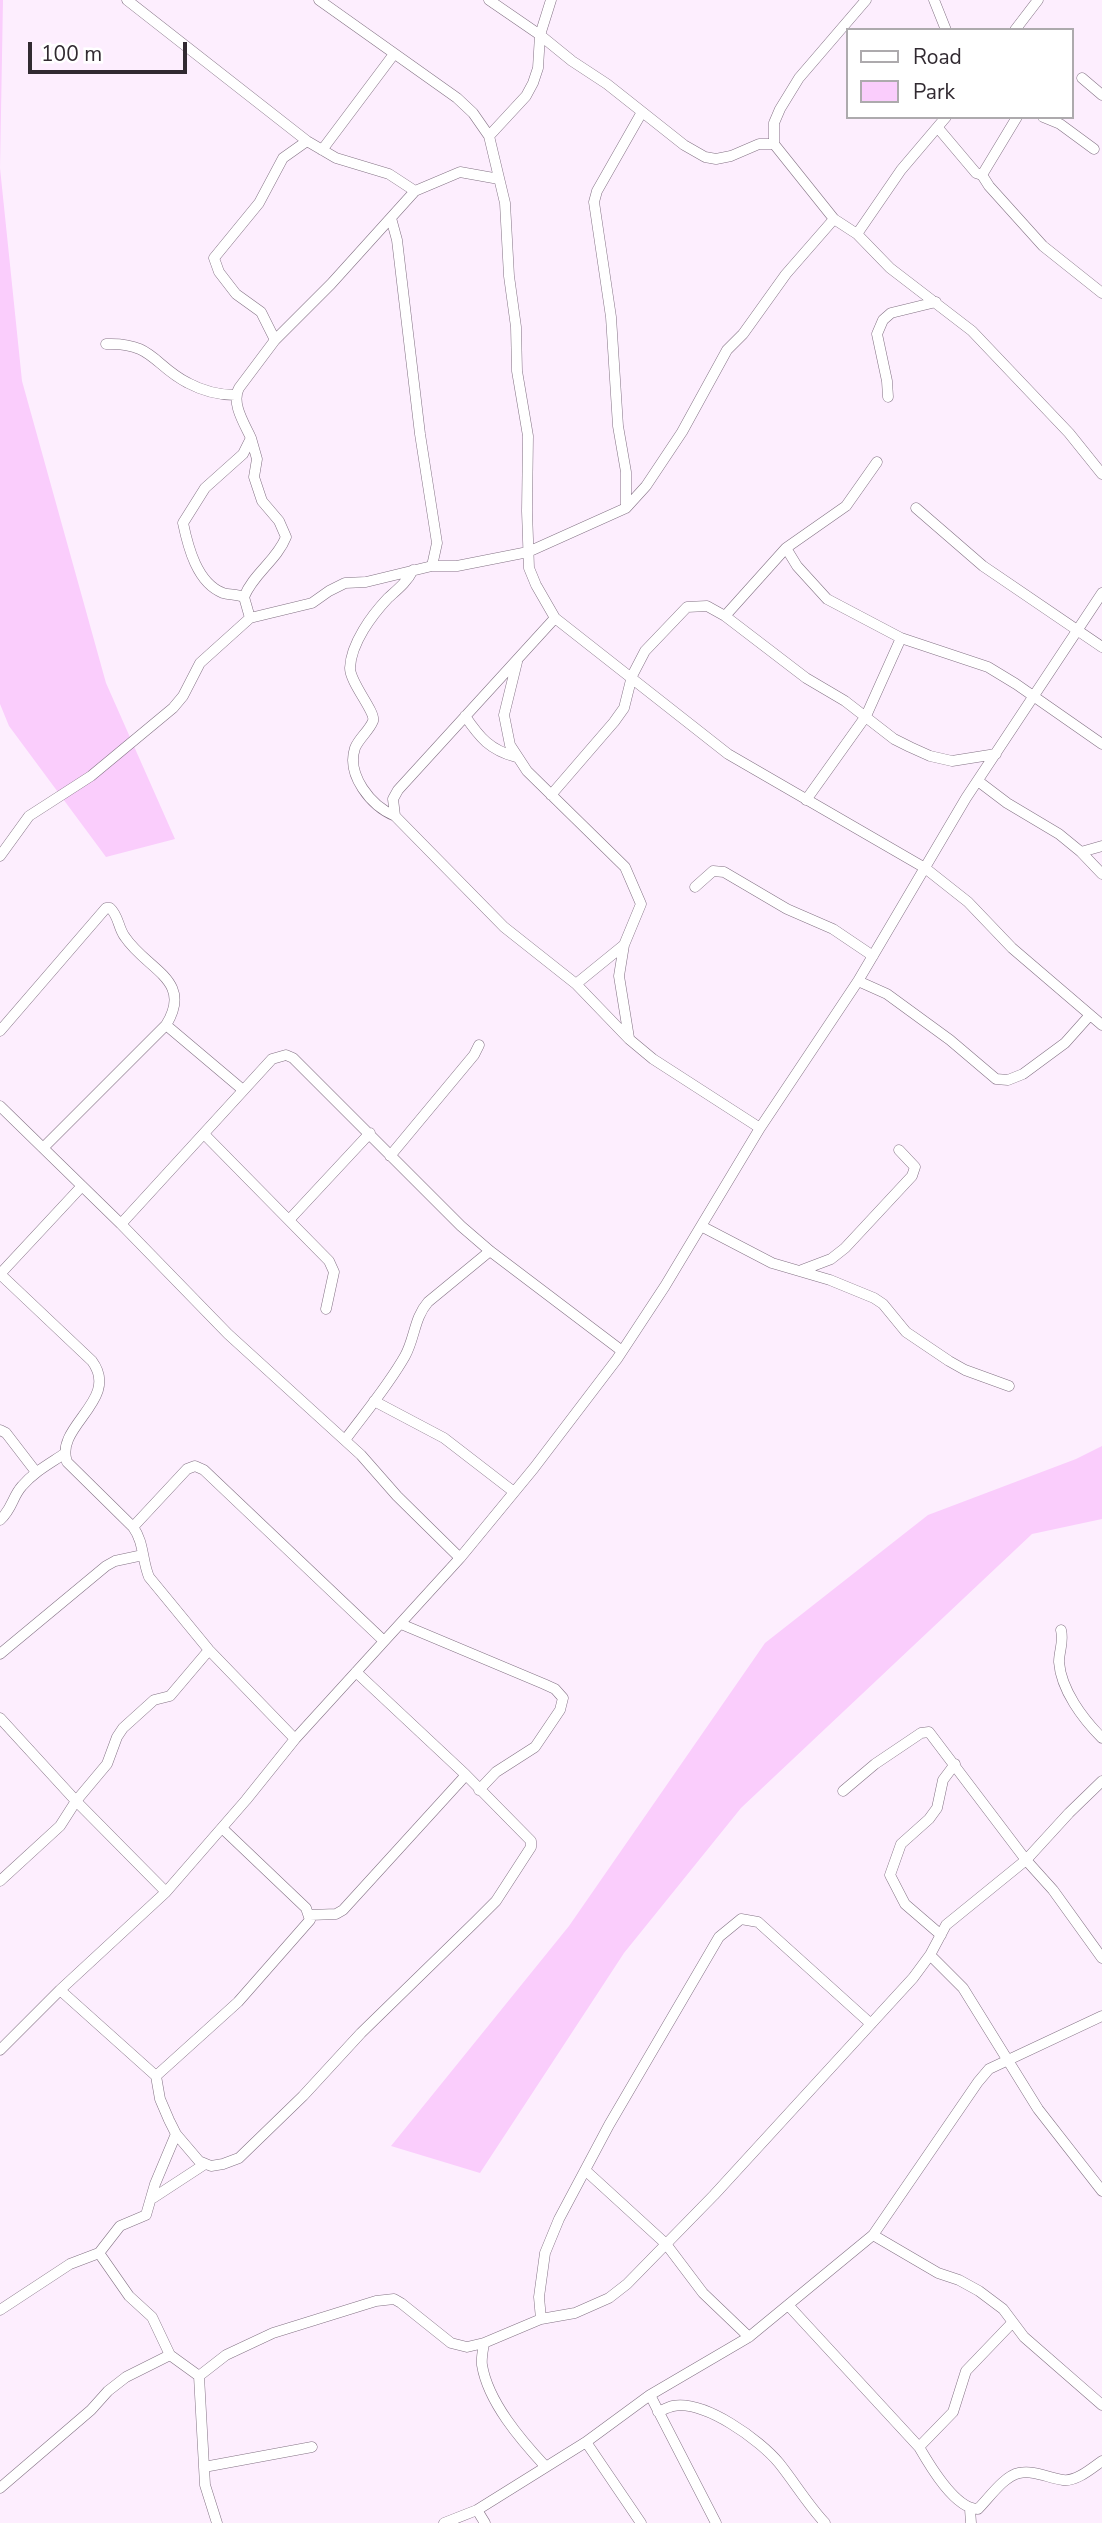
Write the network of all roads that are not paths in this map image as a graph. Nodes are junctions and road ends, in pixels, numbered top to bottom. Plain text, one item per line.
1 (127, 0) edge
2 (319, 0) edge
3 (489, 0) edge
4 (551, 0) edge
5 (866, 0) edge
6 (934, 0) edge
7 (1038, 0) edge
8 (945, 28) edge
9 (1017, 28) edge
10 (540, 35) junction
11 (394, 54) junction
12 (1082, 78) dead end
13 (1102, 95) edge
14 (642, 112) junction
15 (945, 119) edge
16 (1016, 119) edge
17 (1048, 119) edge
18 (938, 128) junction
19 (489, 136) junction
20 (307, 141) junction
21 (774, 144) junction
22 (1094, 149) dead end
23 (322, 150) junction
24 (982, 174) junction
25 (499, 179) junction
26 (415, 191) junction
27 (391, 218) junction
28 (834, 219) junction
29 (857, 233) junction
30 (1102, 293) edge
31 (936, 302) junction
32 (275, 340) junction
33 (106, 344) dead end
34 (235, 396) junction
35 (888, 397) dead end
36 (251, 438) junction
37 (877, 461) dead end
38 (1102, 474) edge
39 (626, 508) junction
40 (916, 508) dead end
41 (786, 548) junction
42 (528, 552) junction
43 (432, 566) junction
44 (414, 570) junction
45 (1102, 593) edge
46 (244, 597) junction
47 (725, 616) junction
48 (250, 618) junction
49 (555, 618) junction
50 (1077, 631) junction
51 (901, 638) junction
52 (1102, 647) edge
53 (518, 658) junction
54 (632, 676) junction
55 (1034, 697) junction
56 (465, 716) junction
57 (866, 716) junction
58 (1102, 744) edge
59 (996, 754) junction
60 (516, 757) junction
61 (978, 781) junction
62 (551, 795) junction
63 (806, 800) junction
64 (395, 816) junction
65 (1102, 846) edge
66 (1081, 852) junction
67 (0, 856) edge
68 (925, 868) junction
69 (1102, 874) edge
70 (695, 887) dead end
71 (624, 945) junction
72 (873, 956) junction
73 (858, 981) junction
74 (576, 984) junction
75 (1090, 1015) junction
76 (166, 1025) junction
77 (1102, 1025) edge
78 (0, 1031) edge
79 (629, 1039) junction
80 (479, 1045) dead end
81 (243, 1090) junction
82 (0, 1106) edge
83 (760, 1128) junction
84 (370, 1133) junction
85 (204, 1134) junction
86 (43, 1148) junction
87 (900, 1150) dead end
88 (390, 1156) junction
89 (82, 1186) junction
90 (289, 1220) junction
91 (121, 1224) junction
92 (701, 1226) junction
93 (490, 1251) junction
94 (802, 1270) junction
95 (0, 1274) edge
96 (326, 1309) dead end
97 (622, 1351) junction
98 (1009, 1386) dead end
99 (374, 1401) junction
100 (0, 1430) edge
101 (345, 1440) junction
102 (64, 1454) junction
103 (36, 1472) junction
104 (514, 1492) junction
105 (0, 1520) edge
106 (133, 1527) junction
107 (143, 1555) junction
108 (460, 1558) junction
109 (401, 1624) junction
110 (1061, 1630) dead end
111 (384, 1642) junction
112 (209, 1650) junction
113 (0, 1654) edge
114 (356, 1672) junction
115 (0, 1718) edge
116 (1102, 1738) edge
117 (295, 1739) junction
118 (955, 1764) junction
119 (466, 1775) junction
120 (1102, 1781) edge
121 (480, 1790) junction
122 (843, 1791) dead end
123 (76, 1801) junction
124 (222, 1828) junction
125 (1026, 1860) junction
126 (0, 1881) edge
127 (166, 1892) junction
128 (310, 1914) junction
129 (941, 1935) junction
130 (930, 1955) junction
131 (1102, 1958) edge
132 (60, 1990) junction
133 (1102, 2016) edge
134 (871, 2024) junction
135 (0, 2050) edge
136 (1007, 2062) junction
137 (156, 2076) junction
138 (176, 2134) junction
139 (205, 2164) junction
140 (585, 2171) junction
141 (1102, 2191) edge
142 (153, 2198) junction
143 (873, 2235) junction
144 (666, 2244) junction
145 (99, 2253) junction
146 (788, 2305) junction
147 (0, 2310) edge
148 (541, 2319) junction
149 (1012, 2323) junction
150 (749, 2337) junction
151 (484, 2343) junction
152 (170, 2356) junction
153 (199, 2376) junction
154 (650, 2395) junction
155 (1102, 2405) edge
156 (658, 2412) junction
157 (586, 2442) junction
158 (312, 2447) dead end
159 (919, 2447) junction
160 (1102, 2461) edge
161 (545, 2466) junction
162 (204, 2467) junction
163 (0, 2488) edge
164 (970, 2509) junction
165 (477, 2510) junction
166 (217, 2523) edge
167 (444, 2523) edge
168 (485, 2523) edge
169 (641, 2523) edge
170 (716, 2523) edge
171 (825, 2523) edge
172 (971, 2523) edge

1 - 20 street
2 - 11 street
3 - 10 street
4 - 10 street
5 - 21 street
6 - 8 street
7 - 9 street
10 - 14 street
10 - 19 street
11 - 19 street
11 - 23 street
12 - 13 street
14 - 21 street
14 - 39 street
15 - 18 street
16 - 24 street
17 - 22 street
18 - 24 street
18 - 29 street
19 - 25 street
20 - 23 street
20 - 32 street
21 - 28 street
23 - 26 street
24 - 30 street
25 - 26 street
25 - 42 street
26 - 27 street
27 - 32 street
27 - 43 street
28 - 29 street
28 - 39 street
29 - 31 street
31 - 35 street
31 - 38 street
32 - 34 street
33 - 34 street
34 - 36 street
36 - 46 street
36 - 46 street
37 - 41 street
39 - 42 street
40 - 50 street
41 - 47 street
41 - 51 street
42 - 43 street
42 - 49 street
43 - 44 street
44 - 48 street
44 - 64 street
45 - 50 street
46 - 48 street
47 - 54 street
47 - 57 street
48 - 67 street
49 - 53 street
49 - 54 street
50 - 52 street
50 - 55 street
51 - 55 street
51 - 57 street
53 - 56 street
53 - 60 street
54 - 62 street
54 - 63 street
55 - 58 street
55 - 59 street
56 - 60 street
56 - 64 street
57 - 59 street
57 - 63 street
59 - 61 street
60 - 62 street
61 - 66 street
61 - 68 street
62 - 71 street
63 - 68 street
64 - 74 street
65 - 66 street
66 - 69 street
68 - 72 street
68 - 75 street
70 - 72 street
71 - 74 street
71 - 79 street
72 - 73 street
73 - 75 street
73 - 83 street
74 - 79 street
75 - 77 street
76 - 78 street
76 - 81 street
76 - 86 street
79 - 83 street
80 - 88 street
81 - 84 street
81 - 85 street
82 - 86 street
83 - 92 street
84 - 88 street
84 - 90 street
85 - 90 street
85 - 91 street
86 - 89 street
87 - 94 street
88 - 93 street
89 - 91 street
89 - 95 street
90 - 96 street
91 - 101 street
92 - 94 street
92 - 97 street
93 - 97 street
93 - 99 street
94 - 98 street
95 - 102 street
97 - 104 street
99 - 101 street
99 - 104 street
100 - 103 street
101 - 108 street
102 - 103 street
102 - 106 street
103 - 105 street
104 - 108 street
106 - 107 street
106 - 111 street
107 - 112 street
107 - 113 street
108 - 109 street
109 - 111 street
109 - 121 street
110 - 116 street
111 - 114 street
112 - 117 street
112 - 123 street
114 - 117 street
114 - 119 street
115 - 123 street
117 - 124 street
118 - 122 street
118 - 125 street
118 - 129 street
119 - 121 street
119 - 128 street
120 - 125 street
121 - 139 street
123 - 126 street
123 - 127 street
124 - 127 street
124 - 128 street
125 - 129 street
125 - 131 street
127 - 132 street
128 - 137 street
129 - 130 street
130 - 134 street
130 - 136 street
132 - 135 street
132 - 137 street
133 - 136 street
134 - 140 street
134 - 144 street
136 - 141 street
136 - 143 street
137 - 138 street
138 - 139 street
138 - 142 street
139 - 142 street
140 - 144 street
140 - 148 street
142 - 145 street
143 - 146 street
143 - 149 street
144 - 148 street
144 - 150 street
145 - 147 street
145 - 152 street
146 - 150 street
146 - 159 street
148 - 151 street
149 - 155 street
149 - 159 street
150 - 154 street
151 - 153 street
151 - 161 street
152 - 153 street
152 - 163 street
153 - 162 street
154 - 156 street
154 - 157 street
156 - 170 street
156 - 171 street
157 - 161 street
157 - 169 street
158 - 162 street
159 - 164 street
160 - 164 street
161 - 165 street
162 - 166 street
164 - 172 street
165 - 167 street
165 - 168 street

